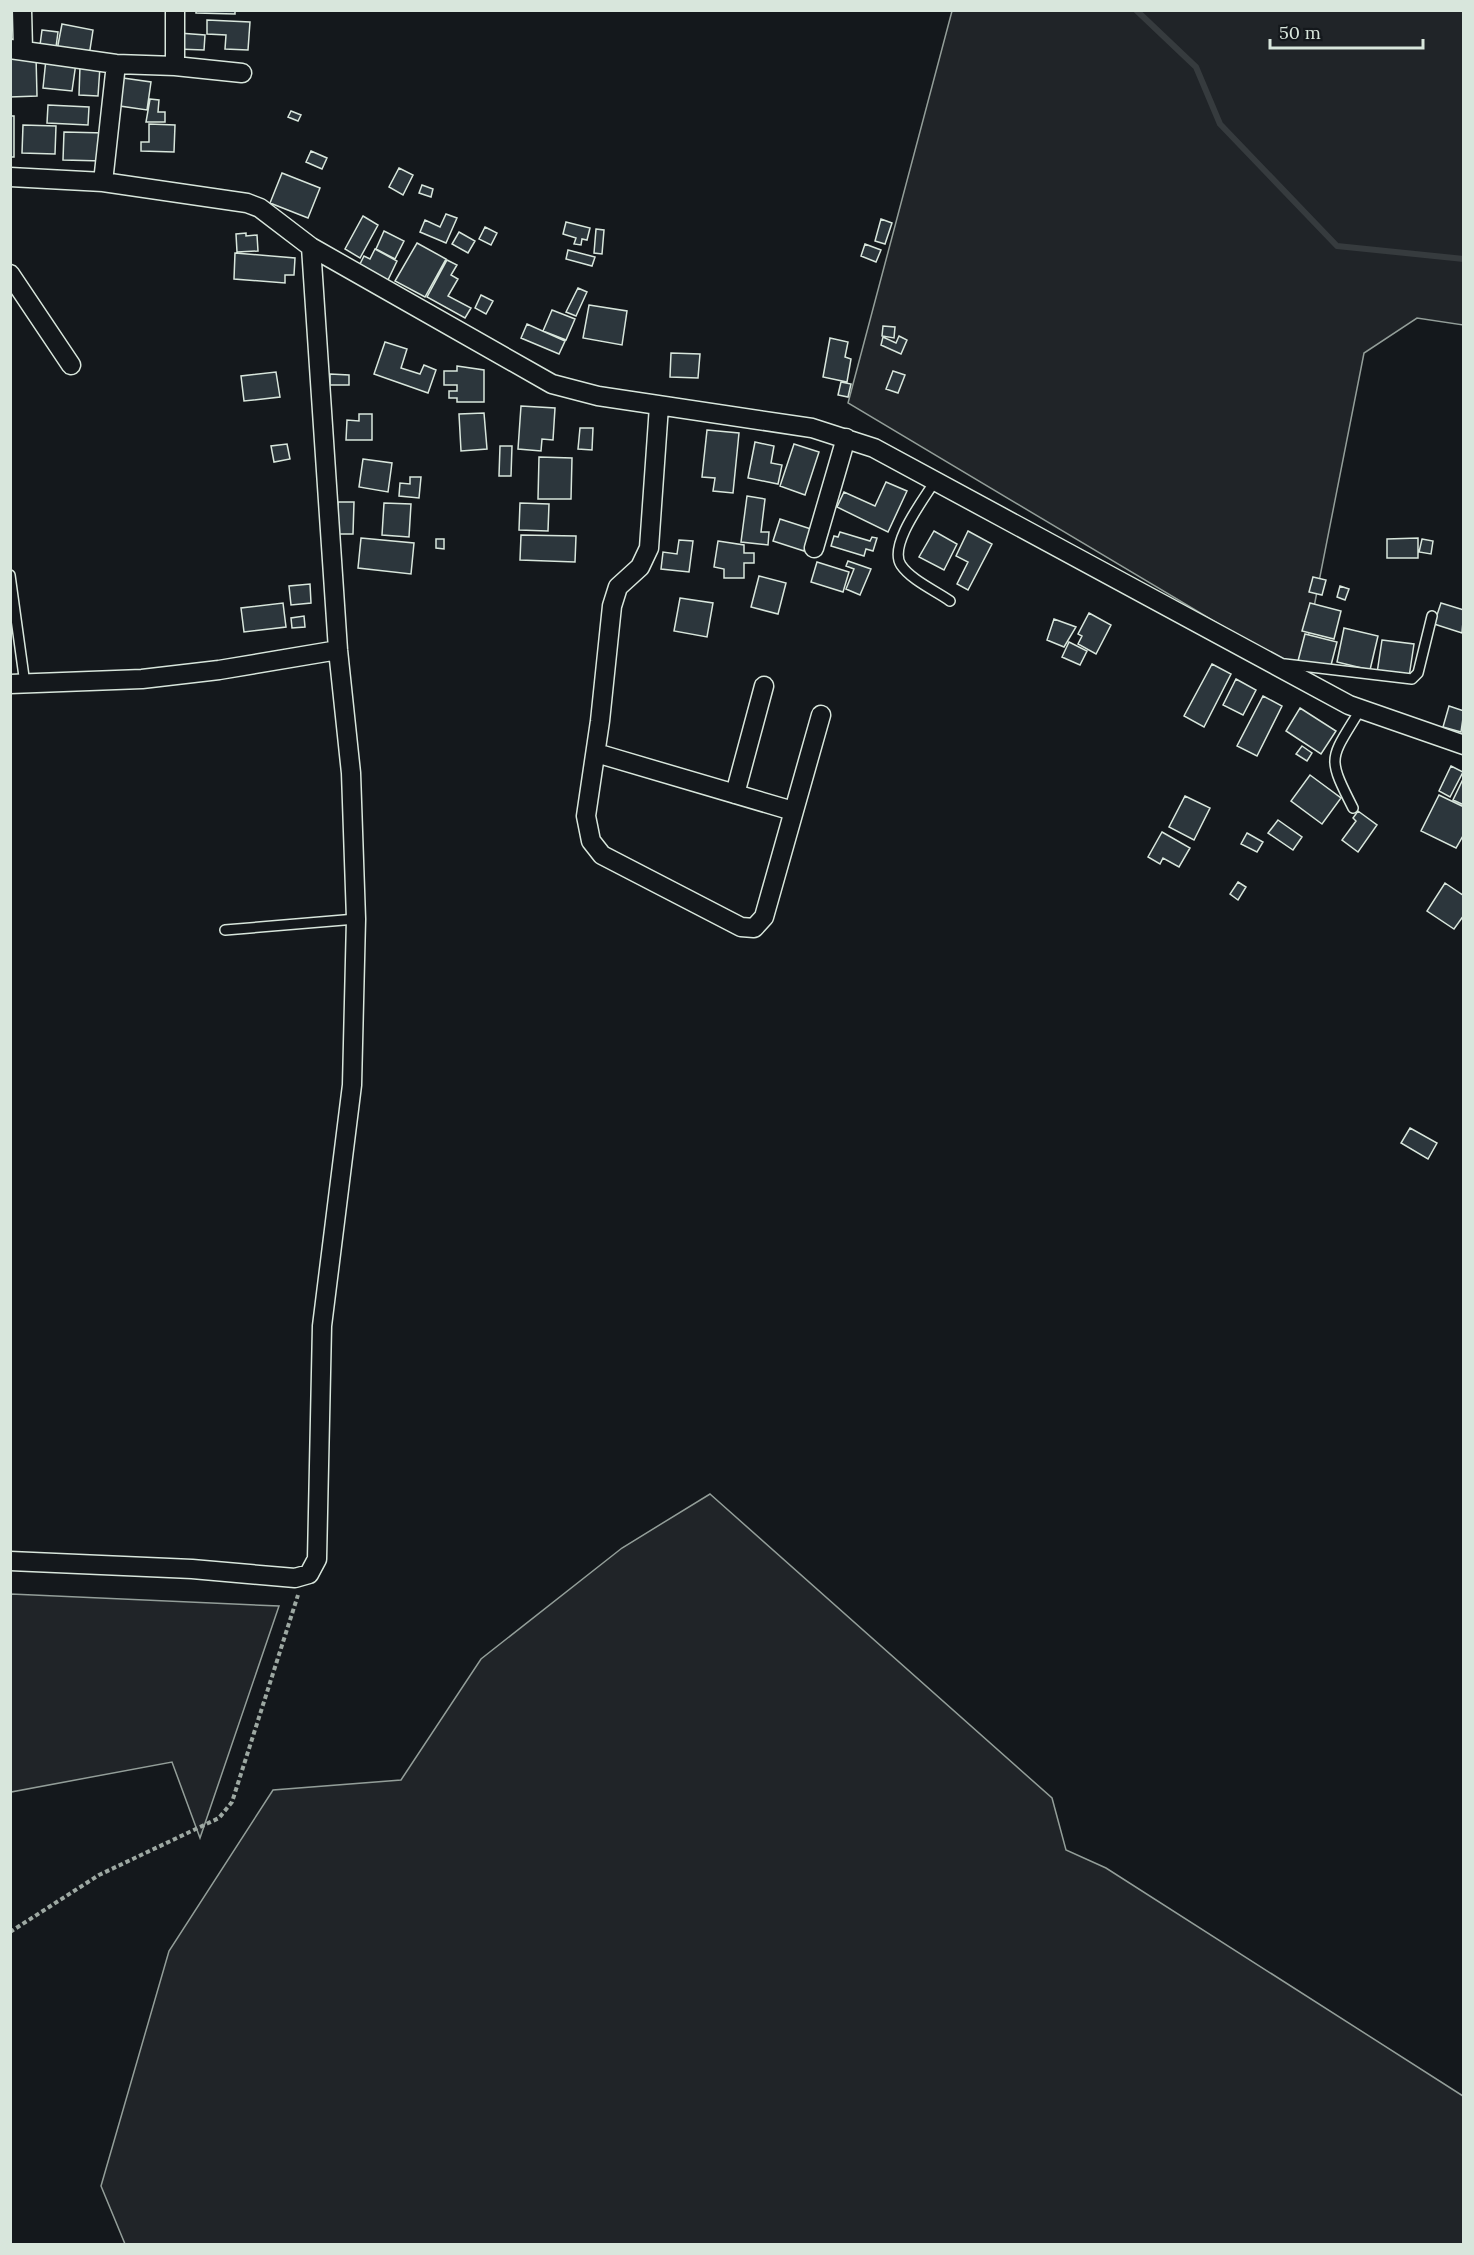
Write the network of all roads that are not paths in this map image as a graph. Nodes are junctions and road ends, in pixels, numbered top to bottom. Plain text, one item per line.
1 (22, 10) edge
2 (175, 10) edge
3 (17, 50) edge
4 (116, 64) junction
5 (175, 66) junction
6 (242, 73) dead end
7 (10, 177) edge
8 (103, 182) junction
9 (311, 247) junction
10 (10, 274) edge
11 (71, 365) dead end
12 (659, 406) junction
13 (846, 438) junction
14 (935, 481) junction
15 (814, 548) dead end
16 (10, 575) edge
17 (950, 601) dead end
18 (1431, 616) dead end
19 (338, 650) junction
20 (1268, 662) junction
21 (18, 684) edge
22 (764, 686) dead end
23 (1360, 710) junction
24 (821, 714) dead end
25 (1464, 745) edge
26 (596, 753) junction
27 (735, 794) junction
28 (1353, 808) dead end
29 (794, 811) junction
30 (357, 920) junction
31 (225, 930) dead end
32 (10, 1561) edge

1 - 3 street
2 - 5 street
3 - 4 street
4 - 5 street
4 - 8 street
5 - 6 street
7 - 8 street
8 - 9 street
9 - 12 street
9 - 19 street
10 - 11 street
12 - 13 street
12 - 26 street
13 - 14 street
13 - 15 street
14 - 17 lane
14 - 20 street
16 - 21 lane
18 - 20 lane
19 - 21 street
19 - 30 street
20 - 23 street
22 - 27 street
23 - 25 street
23 - 28 lane
24 - 29 street
26 - 27 street
26 - 29 street
27 - 29 street
30 - 31 lane
30 - 32 street

